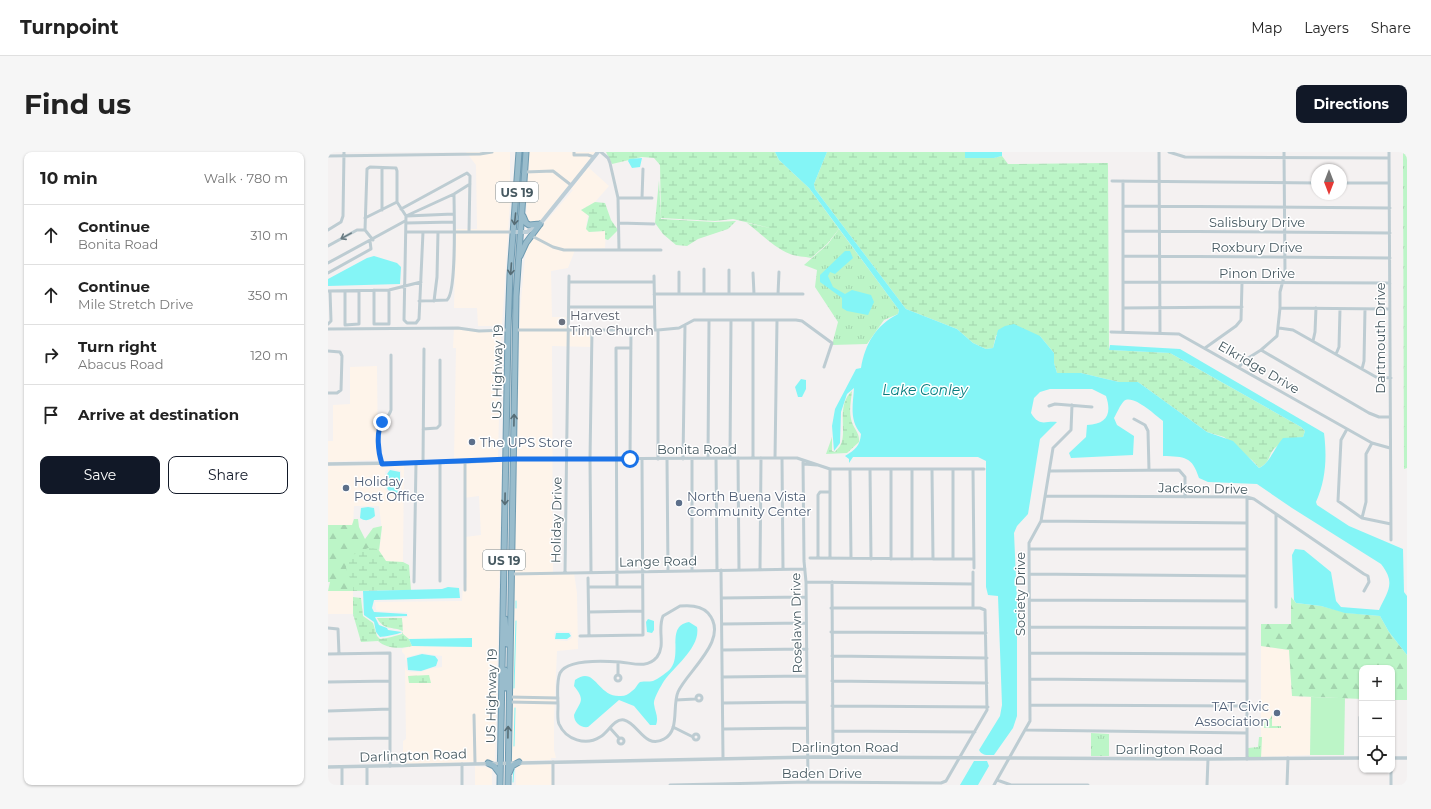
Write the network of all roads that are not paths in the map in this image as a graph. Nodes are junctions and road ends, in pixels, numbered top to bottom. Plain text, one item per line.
1 (344, 152) edge
2 (492, 152) edge
3 (519, 152) edge
4 (525, 152) edge
5 (574, 152) edge
6 (600, 152) edge
7 (1159, 152) edge
8 (1169, 152) edge
9 (1185, 152) edge
10 (1210, 152) edge
11 (1235, 152) edge
12 (1259, 152) edge
13 (1284, 152) edge
14 (1310, 152) edge
15 (1334, 152) edge
16 (1360, 152) edge
17 (1389, 152) edge
18 (369, 154) edge
19 (396, 154) edge
20 (424, 154) edge
21 (328, 156) edge
22 (344, 156) junction
23 (1185, 156) junction
24 (1210, 157) junction
25 (1235, 157) junction
26 (1259, 157) junction
27 (1284, 157) junction
28 (1310, 157) junction
29 (1334, 157) junction
30 (594, 158) junction
31 (1360, 158) junction
32 (1389, 158) junction
33 (382, 168) junction
34 (643, 169) dead end
35 (525, 172) junction
36 (525, 181) junction
37 (1112, 181) dead end
38 (1123, 181) junction
39 (1160, 182) junction
40 (1285, 182) junction
41 (1311, 183) edge
42 (1347, 183) edge
43 (1389, 183) junction
44 (470, 184) junction
45 (571, 185) junction
46 (454, 194) junction
47 (618, 198) junction
48 (642, 198) junction
49 (652, 198) dead end
50 (396, 202) junction
51 (1123, 206) junction
52 (1160, 206) junction
53 (1285, 207) junction
54 (1390, 208) junction
55 (401, 209) junction
56 (382, 210) junction
57 (522, 213) junction
58 (454, 214) junction
59 (406, 216) junction
60 (365, 218) junction
61 (406, 222) junction
62 (454, 222) junction
63 (619, 223) junction
64 (399, 224) junction
65 (540, 224) junction
66 (654, 224) dead end
67 (328, 230) edge
68 (365, 230) junction
69 (406, 231) junction
70 (454, 231) junction
71 (469, 231) junction
72 (1123, 231) junction
73 (1160, 231) junction
74 (422, 232) junction
75 (438, 232) junction
76 (514, 232) junction
77 (521, 232) junction
78 (1285, 232) junction
79 (1390, 234) junction
80 (532, 236) junction
81 (372, 240) junction
82 (328, 246) edge
83 (619, 250) junction
84 (661, 250) dead end
85 (1123, 256) junction
86 (1160, 256) junction
87 (1285, 257) junction
88 (1390, 258) junction
89 (518, 260) junction
90 (328, 263) edge
91 (704, 269) dead end
92 (729, 270) dead end
93 (679, 272) dead end
94 (779, 272) dead end
95 (328, 273) edge
96 (754, 273) dead end
97 (568, 276) dead end
98 (654, 276) dead end
99 (421, 282) junction
100 (569, 282) junction
101 (654, 282) junction
102 (1124, 282) junction
103 (1160, 282) junction
104 (1242, 283) junction
105 (1283, 283) junction
106 (1390, 283) junction
107 (406, 286) junction
108 (345, 290) junction
109 (374, 290) junction
110 (389, 290) junction
111 (329, 291) edge
112 (359, 291) junction
113 (511, 294) junction
114 (654, 294) junction
115 (679, 294) junction
116 (704, 294) junction
117 (729, 294) junction
118 (754, 294) junction
119 (778, 294) junction
120 (804, 294) dead end
121 (434, 300) junction
122 (419, 301) junction
123 (569, 307) junction
124 (654, 307) junction
125 (1242, 307) junction
126 (1123, 308) junction
127 (1160, 308) junction
128 (1280, 308) junction
129 (1316, 308) junction
130 (1340, 309) junction
131 (1365, 309) junction
132 (1389, 309) junction
133 (709, 320) junction
134 (731, 320) junction
135 (754, 320) junction
136 (777, 320) junction
137 (328, 324) edge
138 (685, 325) junction
139 (1279, 328) junction
140 (328, 329) edge
141 (508, 330) junction
142 (516, 330) junction
143 (568, 330) junction
144 (592, 330) junction
145 (631, 330) junction
146 (656, 330) junction
147 (1111, 332) dead end
148 (1123, 332) junction
149 (1160, 332) junction
150 (1312, 341) junction
151 (631, 348) junction
152 (1205, 348) junction
153 (424, 349) dead end
154 (1261, 350) junction
155 (328, 351) edge
156 (1336, 354) junction
157 (391, 355) dead end
158 (440, 360) dead end
159 (824, 367) dead end
160 (1239, 367) junction
161 (1362, 369) junction
162 (1391, 378) junction
163 (328, 393) edge
164 (1072, 405) junction
165 (1049, 406) dead end
166 (1092, 407) dead end
167 (1390, 417) junction
168 (1134, 419) dead end
169 (1347, 428) junction
170 (423, 429) junction
171 (1372, 443) junction
172 (1390, 448) junction
173 (708, 458) junction
174 (716, 458) junction
175 (730, 458) junction
176 (738, 458) junction
177 (753, 458) junction
178 (761, 458) junction
179 (776, 458) junction
180 (782, 458) junction
181 (513, 459) junction
182 (567, 459) junction
183 (590, 459) junction
184 (616, 459) junction
185 (630, 459) junction
186 (642, 459) junction
187 (658, 459) junction
188 (667, 459) junction
189 (683, 459) junction
190 (692, 459) junction
191 (506, 460) junction
192 (440, 462) junction
193 (465, 462) junction
194 (804, 462) junction
195 (416, 463) junction
196 (423, 463) junction
197 (328, 464) edge
198 (382, 464) junction
199 (830, 469) junction
200 (850, 469) junction
201 (870, 469) junction
202 (891, 469) junction
203 (912, 469) junction
204 (973, 469) junction
205 (984, 469) dead end
206 (932, 470) junction
207 (953, 470) junction
208 (1148, 470) junction
209 (1050, 471) junction
210 (830, 492) junction
211 (1046, 496) junction
212 (1185, 497) junction
213 (1247, 497) junction
214 (1276, 515) junction
215 (1362, 518) junction
216 (1041, 521) junction
217 (1246, 523) junction
218 (1391, 524) junction
219 (1391, 540) dead end
220 (1029, 549) junction
221 (1246, 549) junction
222 (810, 558) dead end
223 (818, 558) junction
224 (830, 558) junction
225 (851, 558) junction
226 (871, 559) junction
227 (891, 559) junction
228 (912, 559) junction
229 (933, 559) junction
230 (953, 559) junction
231 (974, 559) junction
232 (974, 568) dead end
233 (760, 569) junction
234 (783, 569) junction
235 (805, 569) junction
236 (692, 570) junction
237 (719, 570) junction
238 (739, 570) junction
239 (642, 571) junction
240 (668, 571) junction
241 (591, 572) junction
242 (617, 572) junction
243 (972, 572) dead end
244 (565, 573) junction
245 (511, 574) junction
246 (1029, 574) junction
247 (504, 576) junction
248 (1246, 576) junction
249 (588, 578) dead end
250 (440, 581) dead end
251 (414, 582) dead end
252 (806, 582) junction
253 (832, 582) junction
254 (972, 584) junction
255 (589, 587) junction
256 (617, 587) junction
257 (642, 587) junction
258 (465, 590) dead end
259 (1364, 591) dead end
260 (806, 597) junction
261 (722, 598) junction
262 (1030, 600) junction
263 (1246, 601) junction
264 (1276, 607) dead end
265 (831, 608) junction
266 (973, 608) junction
267 (642, 611) junction
268 (589, 612) junction
269 (510, 613) junction
270 (503, 616) junction
271 (806, 622) junction
272 (722, 624) junction
273 (328, 628) edge
274 (1030, 628) junction
275 (1246, 628) junction
276 (831, 632) junction
277 (986, 633) junction
278 (580, 636) dead end
279 (589, 636) junction
280 (807, 649) junction
281 (722, 650) junction
282 (328, 654) edge
283 (339, 654) junction
284 (1030, 654) junction
285 (1246, 654) junction
286 (832, 656) junction
287 (510, 658) junction
288 (987, 658) junction
289 (503, 660) junction
290 (618, 662) junction
291 (618, 675) dead end
292 (807, 676) junction
293 (722, 677) junction
294 (1031, 679) junction
295 (390, 681) junction
296 (832, 681) junction
297 (1246, 681) junction
298 (328, 682) edge
299 (987, 683) junction
300 (552, 698) junction
301 (558, 698) junction
302 (696, 699) dead end
303 (509, 700) junction
304 (676, 700) junction
305 (807, 702) junction
306 (552, 703) junction
307 (558, 703) junction
308 (723, 703) junction
309 (1031, 705) junction
310 (832, 706) junction
311 (1246, 706) junction
312 (988, 707) junction
313 (390, 709) junction
314 (328, 711) edge
315 (474, 715) dead end
316 (610, 728) junction
317 (673, 728) junction
318 (807, 728) junction
319 (723, 729) junction
320 (1027, 730) junction
321 (832, 731) junction
322 (975, 732) junction
323 (1246, 733) junction
324 (694, 737) dead end
325 (390, 738) junction
326 (619, 738) dead end
327 (328, 739) edge
328 (833, 756) junction
329 (807, 757) junction
330 (723, 758) junction
331 (961, 758) junction
332 (1010, 758) junction
333 (1288, 758) junction
334 (1359, 758) edge
335 (1395, 758) edge
336 (1407, 758) edge
337 (1208, 759) junction
338 (1247, 759) junction
339 (501, 762) junction
340 (508, 762) junction
341 (519, 762) junction
342 (553, 762) junction
343 (475, 763) junction
344 (488, 763) junction
345 (462, 764) junction
346 (390, 766) junction
347 (342, 767) junction
348 (367, 767) junction
349 (328, 768) edge
350 (1391, 773) edge
351 (500, 774) junction
352 (508, 776) junction
353 (997, 780) junction
354 (808, 782) junction
355 (342, 785) edge
356 (367, 785) edge
357 (462, 785) edge
358 (500, 785) edge
359 (508, 785) edge
360 (553, 785) edge
361 (670, 785) edge
362 (994, 785) edge
363 (1088, 785) edge
364 (1207, 785) edge
365 (1287, 785) edge
366 (1391, 785) edge

1 - 22 street
2 - 20 street
3 -> 76 highway, US Highway 19 / US 19
4 - 35 highway, US Highway 19 / US 19
4 - 36 highway
5 - 30 street
6 - 30 main road
6 - 47 street
7 - 39 street
8 - 23 street
9 - 23 street
10 - 24 street
11 - 25 street
12 - 26 street
13 - 27 street
14 - 28 street
15 - 29 street
16 - 31 street
17 - 32 street, Dartmouth Drive
18 - 19 street
18 - 22 street
19 - 20 street
21 - 22 street
22 - 67 street
23 - 24 street
24 - 25 street
25 - 26 street
26 - 27 street
27 - 28 street
27 - 40 street
28 - 29 street
29 - 31 street
30 - 45 main road
31 - 32 street
32 - 43 street, Dartmouth Drive
33 - 50 street
33 - 56 street
33 - 60 street
34 - 48 street
35 - 36 highway, US Highway 19 / US 19
35 - 45 street
36 - 57 highway, US Highway 19 / US 19
37 - 38 street
38 - 39 street
38 - 51 street
39 - 40 street
39 - 52 street
40 - 41 street
40 - 53 street
42 - 43 street
43 - 54 street, Dartmouth Drive
44 - 46 street
44 - 55 street
44 - 71 street
45 - 65 main road
46 - 58 street
46 - 59 street
47 - 48 street
47 - 63 street
48 - 49 street
50 - 55 street
50 - 56 street
51 - 52 street
51 - 72 street
52 - 53 street
52 - 73 street
53 - 54 street
53 - 78 street
54 - 79 street, Dartmouth Drive
55 - 59 street
56 - 60 street
57 - 65 highway
57 - 77 highway, US Highway 19 / US 19
58 - 59 street
58 - 62 street
59 - 61 street
60 - 68 street
61 - 62 street
61 - 64 street
61 - 69 street
62 - 70 street
63 - 66 street
63 - 83 street
64 - 69 street
64 - 81 street
65 - 77 main road
65 - 80 highway
68 - 81 street
68 -> 82 street
69 - 74 street
69 - 107 street
70 - 71 street
70 - 75 street
70 - 121 street
71 - 76 street
72 - 73 street, Salisbury Drive
72 - 85 street
73 - 78 street, Salisbury Drive
73 - 86 street
74 - 75 street
74 - 99 street
75 - 121 street
76 - 77 main road
76 -> 113 highway, US Highway 19 / US 19
77 - 89 highway, US Highway 19 / US 19
78 - 79 street, Salisbury Drive
78 - 87 street
79 - 88 street, Dartmouth Drive
80 - 83 street
80 - 89 highway
81 - 90 street
81 - 95 street
83 - 84 street
85 - 86 street, Roxbury Drive
85 - 102 street
86 - 87 street, Roxbury Drive
86 - 103 street
87 - 88 street, Roxbury Drive
87 - 105 street
88 - 106 street, Dartmouth Drive
89 - 142 highway, US Highway 19 / US 19
91 - 116 street
92 - 117 street
93 - 115 street
94 - 119 street
96 - 118 street
97 - 100 street, Holiday Drive
98 - 101 street
99 - 107 street
99 - 122 street
100 - 101 street
100 - 123 street, Holiday Drive
101 - 114 street
102 - 103 street, Pinon Drive
102 - 126 street
103 - 104 street, Pinon Drive
103 - 127 street
104 - 105 street, Pinon Drive
104 - 125 street
105 - 106 street, Pinon Drive
105 - 128 street
106 - 132 street, Dartmouth Drive
107 - 110 street
107 - 122 street
108 - 111 street
108 - 112 street
108 - 112 street
109 - 110 street
109 - 110 street
109 - 112 street
111 - 137 street
113 - 141 highway, US Highway 19 / US 19
113 - 142 highway
114 - 115 street
114 - 124 street
115 - 116 street
116 - 117 street
117 - 118 street
118 - 119 street
119 - 120 street
121 - 122 street
123 - 124 street
123 - 143 street, Holiday Drive
124 - 146 street
125 - 127 street
125 - 152 street
126 - 127 street
126 - 148 street
127 - 149 street
128 - 129 street
128 - 139 street
129 - 130 street
129 - 150 street
130 - 131 street
130 - 156 street
131 - 132 street
131 - 161 street
132 - 162 street, Dartmouth Drive
133 - 134 street
133 - 138 street
133 - 173 street
134 - 135 street
134 - 175 street
135 - 136 street
135 - 177 street
136 - 159 street
136 - 179 street
138 - 146 street
138 - 189 street
139 - 150 street
139 - 154 street
140 - 141 street
141 - 191 highway, US Highway 19 / US 19
142 - 143 street
181 -> 142 highway, US Highway 19 / US 19
143 - 144 street
143 - 182 street, Holiday Drive
144 - 145 street
144 - 183 street
145 - 146 street
145 - 151 street
146 - 187 street
147 - 148 street, Elkridge Drive
148 - 149 street, Elkridge Drive
149 - 152 street, Elkridge Drive
150 - 156 street
151 - 184 street
151 - 185 street
152 - 160 street, Elkridge Drive
153 - 170 street
154 - 160 street
154 - 167 street
155 - 163 street
156 - 161 street
157 - 198 street
158 - 170 street
160 - 169 street, Elkridge Drive
161 - 162 street
162 - 167 street, Dartmouth Drive
164 - 165 street
164 - 166 street
164 - 209 street, Society Drive
167 - 172 street, Dartmouth Drive
168 - 208 street
169 - 171 street, Elkridge Drive
169 - 215 street
170 - 196 street
171 - 172 street, Elkridge Drive
171 - 215 street
172 - 218 street, Dartmouth Drive
173 - 174 street, Bonita Road
173 - 190 street, Bonita Road
174 - 175 street, Bonita Road
174 - 237 street
175 - 176 street, Bonita Road
176 - 177 street, Bonita Road
176 - 238 street
177 - 178 street, Bonita Road
178 - 179 street, Bonita Road
178 - 233 street
179 - 180 street, Bonita Road
180 - 194 street, Bonita Road
180 - 234 street
181 - 182 street, Bonita Road
181 - 191 street
181 - 245 highway, US Highway 19 / US 19
182 - 183 street, Bonita Road
182 - 244 street, Holiday Drive
183 - 184 street, Bonita Road
183 - 241 street
184 - 185 street, Bonita Road
184 - 242 street
185 - 186 street, Bonita Road
186 - 187 street, Bonita Road
186 - 239 street
187 - 188 street, Bonita Road
188 - 189 street, Bonita Road
188 - 240 street
189 - 190 street, Bonita Road
190 - 236 street
191 - 193 street
191 -> 247 highway, US Highway 19 / US 19
192 - 193 street
192 - 196 street
192 - 250 street
193 - 258 street
194 - 199 street, Bonita Road
194 - 235 street, Roselawn Drive
195 - 196 street
195 - 198 street
195 - 251 street
197 - 198 street
199 - 200 street, Bonita Road
199 - 210 street
200 - 201 street, Bonita Road
200 - 225 street
201 - 202 street, Bonita Road
201 - 226 street
202 - 203 street, Bonita Road
202 - 227 street
203 - 206 street, Bonita Road
203 - 228 street
204 - 205 street, Bonita Road
204 - 207 street, Bonita Road
204 - 231 street
206 - 207 street, Bonita Road
206 - 229 street
207 - 230 street
208 - 209 street
208 - 212 street
209 - 211 street, Society Drive
210 - 223 street
210 - 224 street
211 - 212 street, Jackson Drive
211 - 216 street, Society Drive
212 - 213 street, Jackson Drive
213 - 214 street, Jackson Drive
213 - 217 street
214 - 259 street, Jackson Drive
214 - 264 street
215 - 218 street
216 - 217 street
216 - 220 street, Society Drive
217 - 221 street
218 - 219 street, Dartmouth Drive
220 - 221 street
220 - 246 street, Society Drive
221 - 248 street
222 - 223 street
223 - 224 street
224 - 225 street
225 - 226 street
226 - 227 street
227 - 228 street
228 - 229 street
229 - 230 street
230 - 231 street
231 - 232 street
233 - 234 street, Lange Road
233 - 238 street, Lange Road
234 - 235 street, Lange Road
235 - 252 street, Roselawn Drive
236 - 237 street, Lange Road
236 - 240 street, Lange Road
237 - 238 street, Lange Road
237 - 261 street
239 - 240 street, Lange Road
239 - 242 street, Lange Road
239 - 257 street
241 - 242 street, Lange Road
241 - 244 street, Lange Road
242 - 256 street
243 - 254 street
244 - 245 street, Lange Road
245 - 269 highway, US Highway 19 / US 19
246 - 248 street
246 - 262 street, Society Drive
247 - 269 highway
247 - 270 highway, US Highway 19 / US 19
248 - 263 street
249 - 255 street
252 - 253 street
252 - 260 street, Roselawn Drive
253 - 254 street
253 - 265 street
254 - 266 street
255 - 256 street
255 - 268 street
256 - 257 street
257 - 267 street
260 - 261 street
260 - 271 street, Roselawn Drive
261 - 272 street
262 - 263 street
262 - 274 street, Society Drive
263 - 275 street
265 - 266 street
265 - 276 street
266 - 277 street
267 - 268 street
267 - 279 street
268 - 279 street
269 - 287 highway, US Highway 19 / US 19
270 - 287 highway
270 - 289 highway, US Highway 19 / US 19
271 - 272 street
271 - 280 street, Roselawn Drive
272 - 281 street
273 - 283 street
274 - 275 street
274 - 284 street, Society Drive
275 - 285 street
276 - 277 street
276 - 286 street
277 - 288 street
278 - 279 street
280 - 281 street
280 - 292 street, Roselawn Drive
281 - 293 street
282 - 283 street
283 - 295 street
284 - 285 street
284 - 294 street, Society Drive
285 - 297 street
286 - 288 street
286 - 296 street
287 - 303 highway, US Highway 19 / US 19
288 - 299 street
289 - 303 highway
289 - 339 highway, US Highway 19 / US 19
290 - 291 street
290 - 301 street
290 - 304 street
292 - 293 street
292 - 305 street, Roselawn Drive
293 - 308 street
294 - 297 street
294 - 309 street, Society Drive
295 - 298 street
295 - 313 street
296 - 299 street
296 - 310 street
297 - 311 street
299 - 312 street
300 - 301 street
300 - 303 street
300 - 306 street
301 - 307 street
302 - 304 street
303 - 306 street
340 -> 303 highway, US Highway 19 / US 19
304 - 317 street
305 - 308 street
305 - 318 street, Roselawn Drive
306 - 307 street
307 - 316 street
308 - 319 street
309 - 311 street
309 - 320 street, Society Drive
310 - 312 street
310 - 321 street
311 - 323 street
312 - 322 street
313 - 314 street
313 - 325 street
315 - 343 street
316 - 317 street
316 - 326 street
317 - 324 street
318 - 319 street
318 - 329 street, Roselawn Drive
319 - 330 street
320 - 323 street
320 - 332 street, Society Drive
321 - 322 street
321 - 328 street
322 - 331 street
323 - 338 street
325 - 327 street
325 - 346 street
328 - 329 street, Darlington Road
328 - 331 street, Darlington Road
329 - 330 street, Darlington Road
329 - 354 street, Roselawn Drive
330 - 342 street, Darlington Road
331 - 332 street, Darlington Road
331 - 354 street, Baden Drive
332 - 337 street, Darlington Road
332 - 353 street, Society Drive
333 - 334 street, Darlington Road
333 - 338 street, Darlington Road
333 - 365 street
335 - 336 street
337 - 338 street, Darlington Road
337 - 364 street
339 - 340 street, Darlington Road
339 - 344 street, Darlington Road
339 - 351 highway, US Highway 19 / US 19
340 - 341 street, Darlington Road
340 - 352 highway, US Highway 19 / US 19
341 - 342 street, Darlington Road
341 - 352 highway
342 - 360 street
343 - 344 street, Darlington Road
343 - 345 street, Darlington Road
344 - 351 highway
345 - 346 street, Darlington Road
345 - 357 street
346 - 348 street, Darlington Road
347 - 348 street, Darlington Road
347 - 349 street, Darlington Road
347 - 355 street
348 - 356 street
350 - 366 street
351 - 358 highway, US Highway 19 / US 19
352 - 359 highway, US Highway 19 / US 19
353 - 362 street, Society Drive
353 - 363 street
354 - 361 street, Baden Drive

